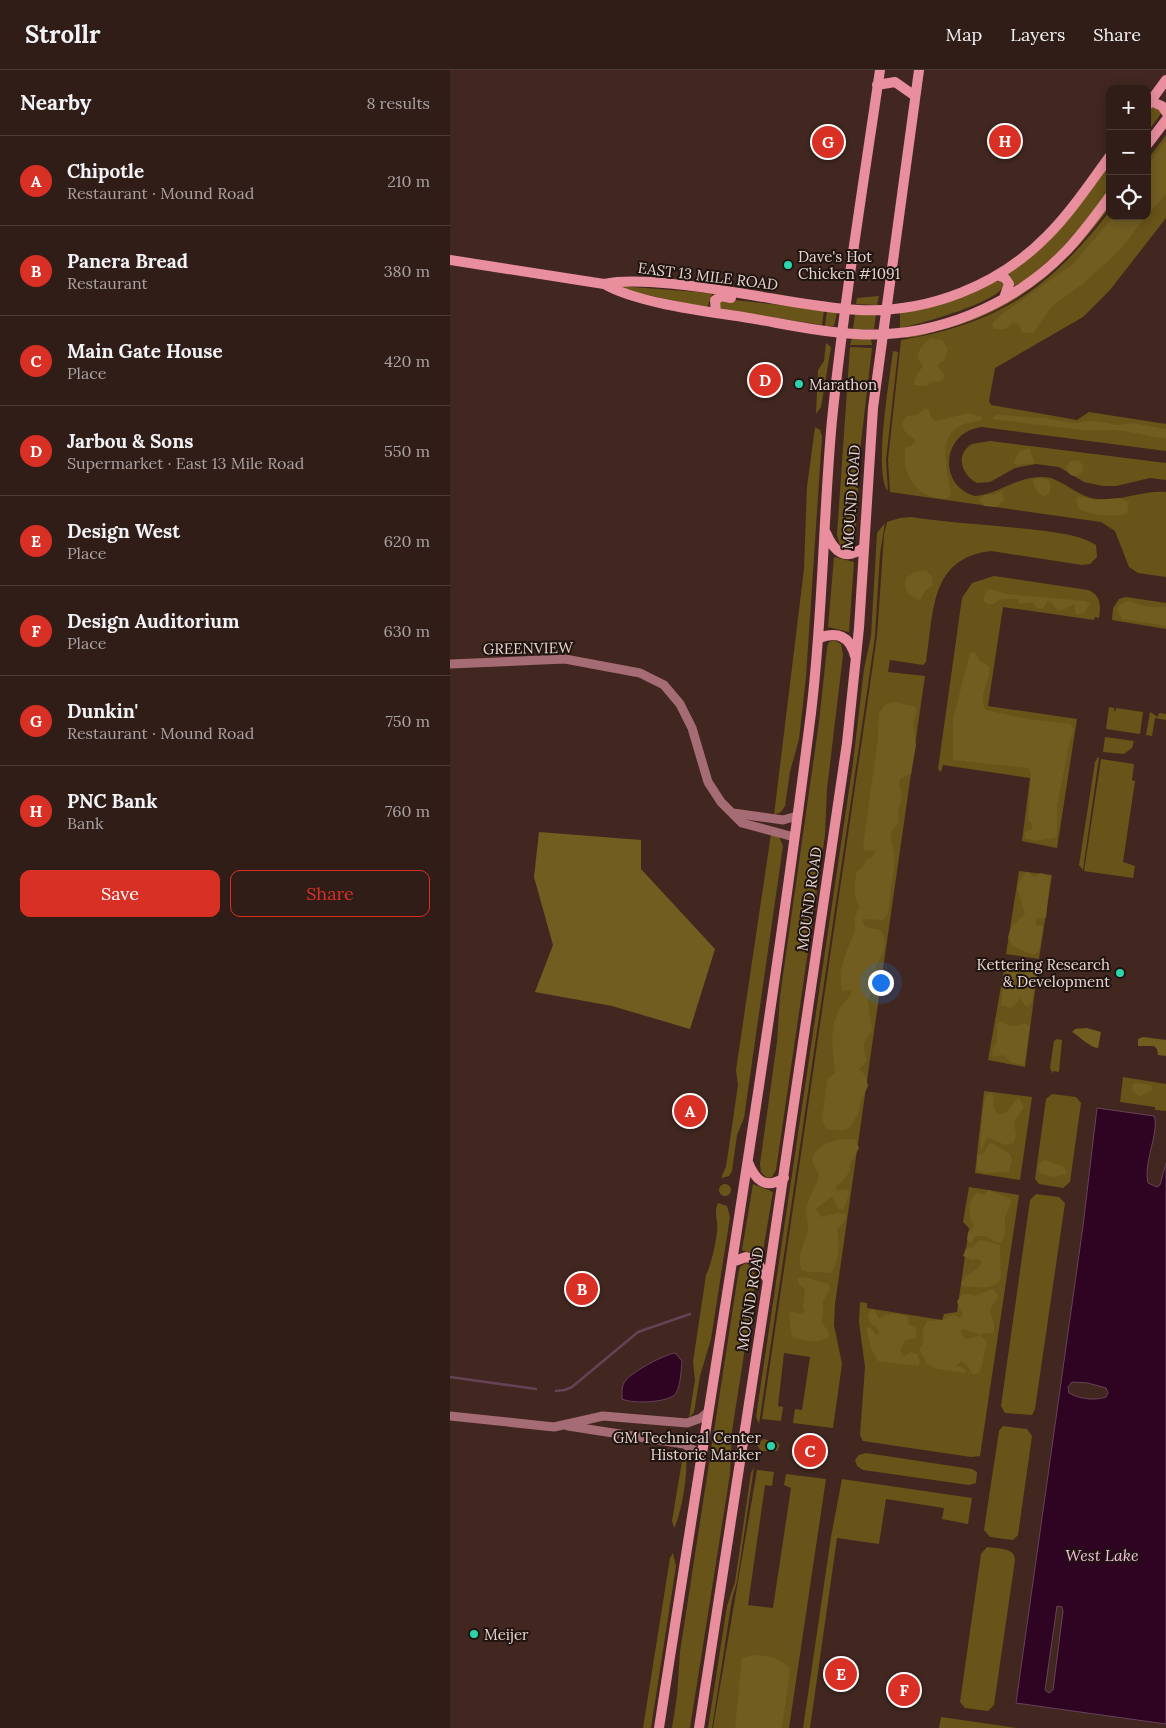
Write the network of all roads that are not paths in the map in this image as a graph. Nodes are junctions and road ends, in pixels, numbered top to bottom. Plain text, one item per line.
1 (880, 70) edge
2 (919, 70) edge
3 (1166, 80) edge
4 (878, 85) junction
5 (915, 96) junction
6 (1151, 100) edge
7 (1151, 103) edge
8 (1166, 112) edge
9 (1166, 120) edge
10 (1151, 140) edge
11 (1106, 161) edge
12 (1106, 201) edge
13 (450, 260) edge
14 (997, 275) junction
15 (604, 284) junction
16 (766, 297) junction
17 (1004, 298) junction
18 (846, 309) junction
19 (886, 309) junction
20 (716, 313) junction
21 (843, 333) junction
22 (882, 334) junction
23 (825, 530) junction
24 (863, 548) junction
25 (819, 638) junction
26 (856, 659) junction
27 (450, 664) edge
28 (733, 813) junction
29 (797, 816) junction
30 (794, 837) junction
31 (747, 1158) junction
32 (784, 1178) junction
33 (732, 1262) junction
34 (768, 1280) junction
35 (708, 1412) junction
36 (450, 1416) edge
37 (566, 1426) junction
38 (702, 1455) junction
39 (659, 1728) edge
40 (699, 1728) edge

1 - 4 main road, MOUND ROAD
2 - 5 main road, MOUND ROAD
3 - 6 main road
4 - 5 main road
4 - 18 main road, MOUND ROAD
5 - 19 main road, MOUND ROAD
7 - 8 main road
9 - 10 main road
11 - 14 main road, EAST 13 MILE ROAD
12 - 17 main road, EAST 13 MILE ROAD
13 - 15 main road, EAST 13 MILE ROAD
14 - 17 main road
14 - 19 main road, EAST 13 MILE ROAD
15 - 16 main road, EAST 13 MILE ROAD
15 - 20 main road, EAST 13 MILE ROAD
16 - 18 main road, EAST 13 MILE ROAD
16 - 20 main road
17 - 22 main road, EAST 13 MILE ROAD
18 - 19 main road, EAST 13 MILE ROAD
18 - 21 main road, MOUND ROAD
19 - 22 main road, MOUND ROAD
20 - 21 main road, EAST 13 MILE ROAD
21 - 22 main road, EAST 13 MILE ROAD
21 - 23 main road, MOUND ROAD
22 - 24 main road, MOUND ROAD
23 - 24 main road
23 - 25 main road, MOUND ROAD
24 - 26 main road, MOUND ROAD
25 - 26 main road
25 - 29 main road, MOUND ROAD
26 - 32 main road, MOUND ROAD
27 - 28 street, GREENVIEW
28 - 29 street
28 - 30 street, GREENVIEW
29 - 30 main road, MOUND ROAD
30 - 31 main road, MOUND ROAD
31 - 32 main road
31 - 33 main road, MOUND ROAD
32 - 34 main road, MOUND ROAD
33 - 34 main road
33 - 35 main road, MOUND ROAD
34 - 40 main road, MOUND ROAD
35 - 37 street
35 - 38 main road, MOUND ROAD
36 - 37 street
37 - 38 street
38 - 39 main road, MOUND ROAD

